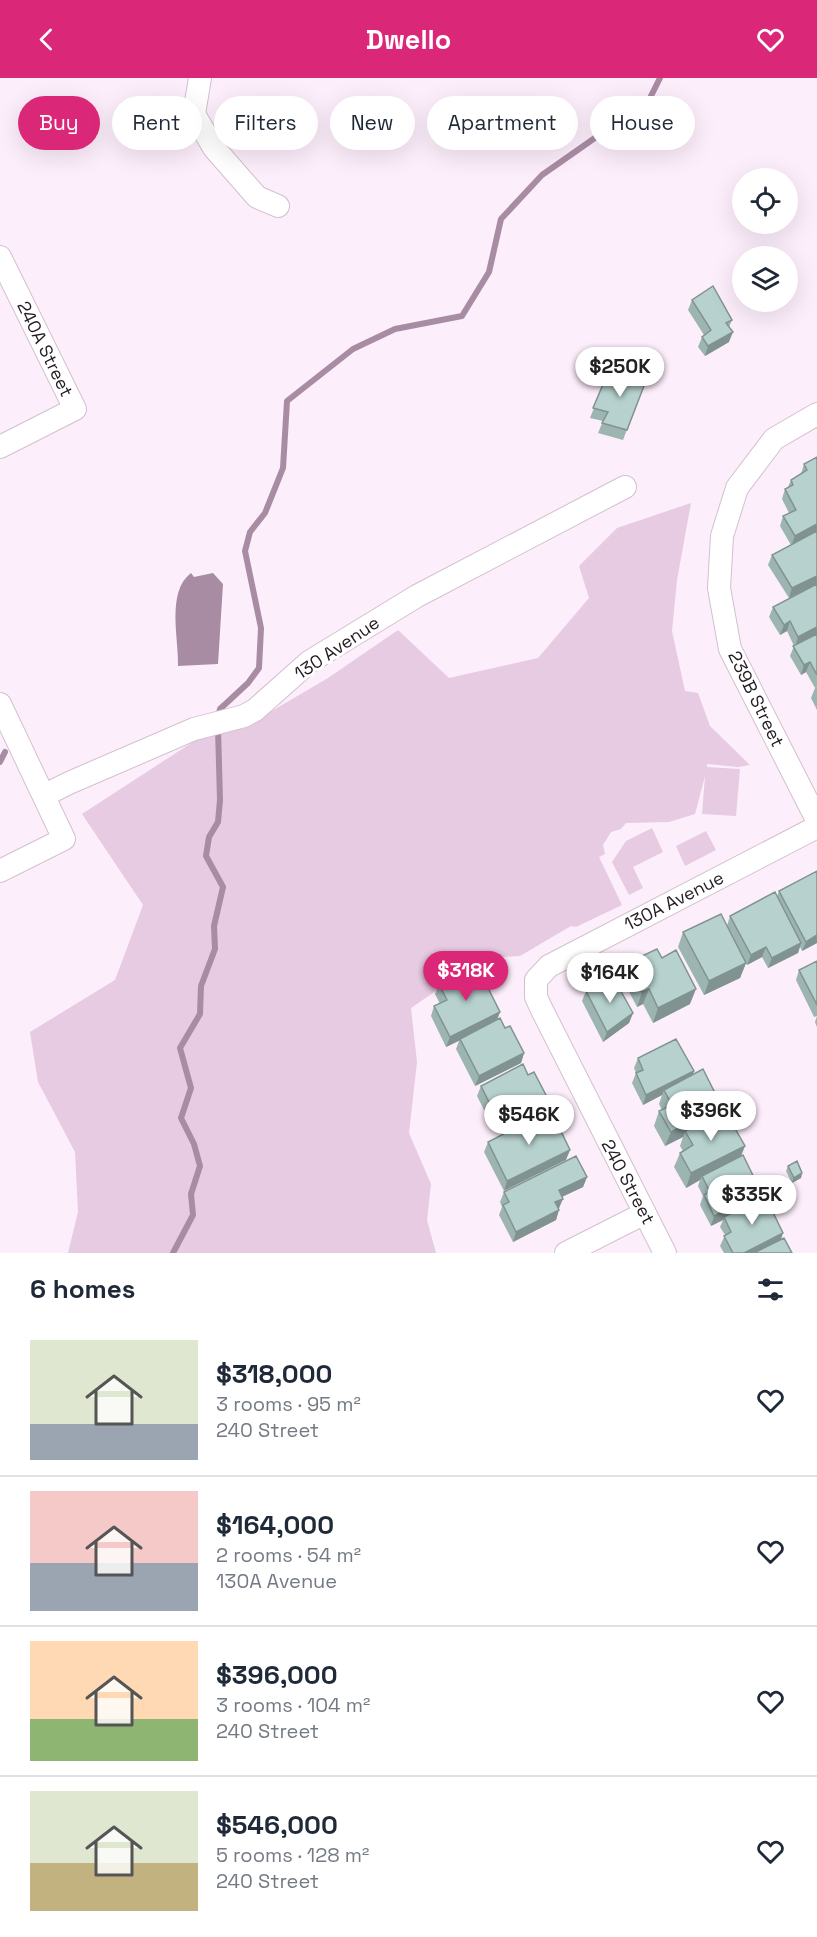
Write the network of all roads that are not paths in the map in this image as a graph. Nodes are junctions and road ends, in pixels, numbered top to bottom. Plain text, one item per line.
1 (200, 78) edge
2 (278, 206) dead end
3 (0, 257) edge
4 (817, 414) edge
5 (0, 447) edge
6 (624, 487) dead end
7 (0, 704) edge
8 (45, 795) junction
9 (817, 820) edge
10 (817, 827) edge
11 (0, 871) edge
12 (536, 980) joint
13 (645, 1213) junction
14 (566, 1253) edge
15 (665, 1253) edge

1 - 2 street
3 - 5 street, 240A Street
4 - 9 street, 239B Street
6 - 8 street, 130 Avenue
7 - 8 street
8 - 11 street
10 - 12 street, 130A Avenue
12 - 13 street, 240 Street
13 - 14 street
13 - 15 street, 240 Street

